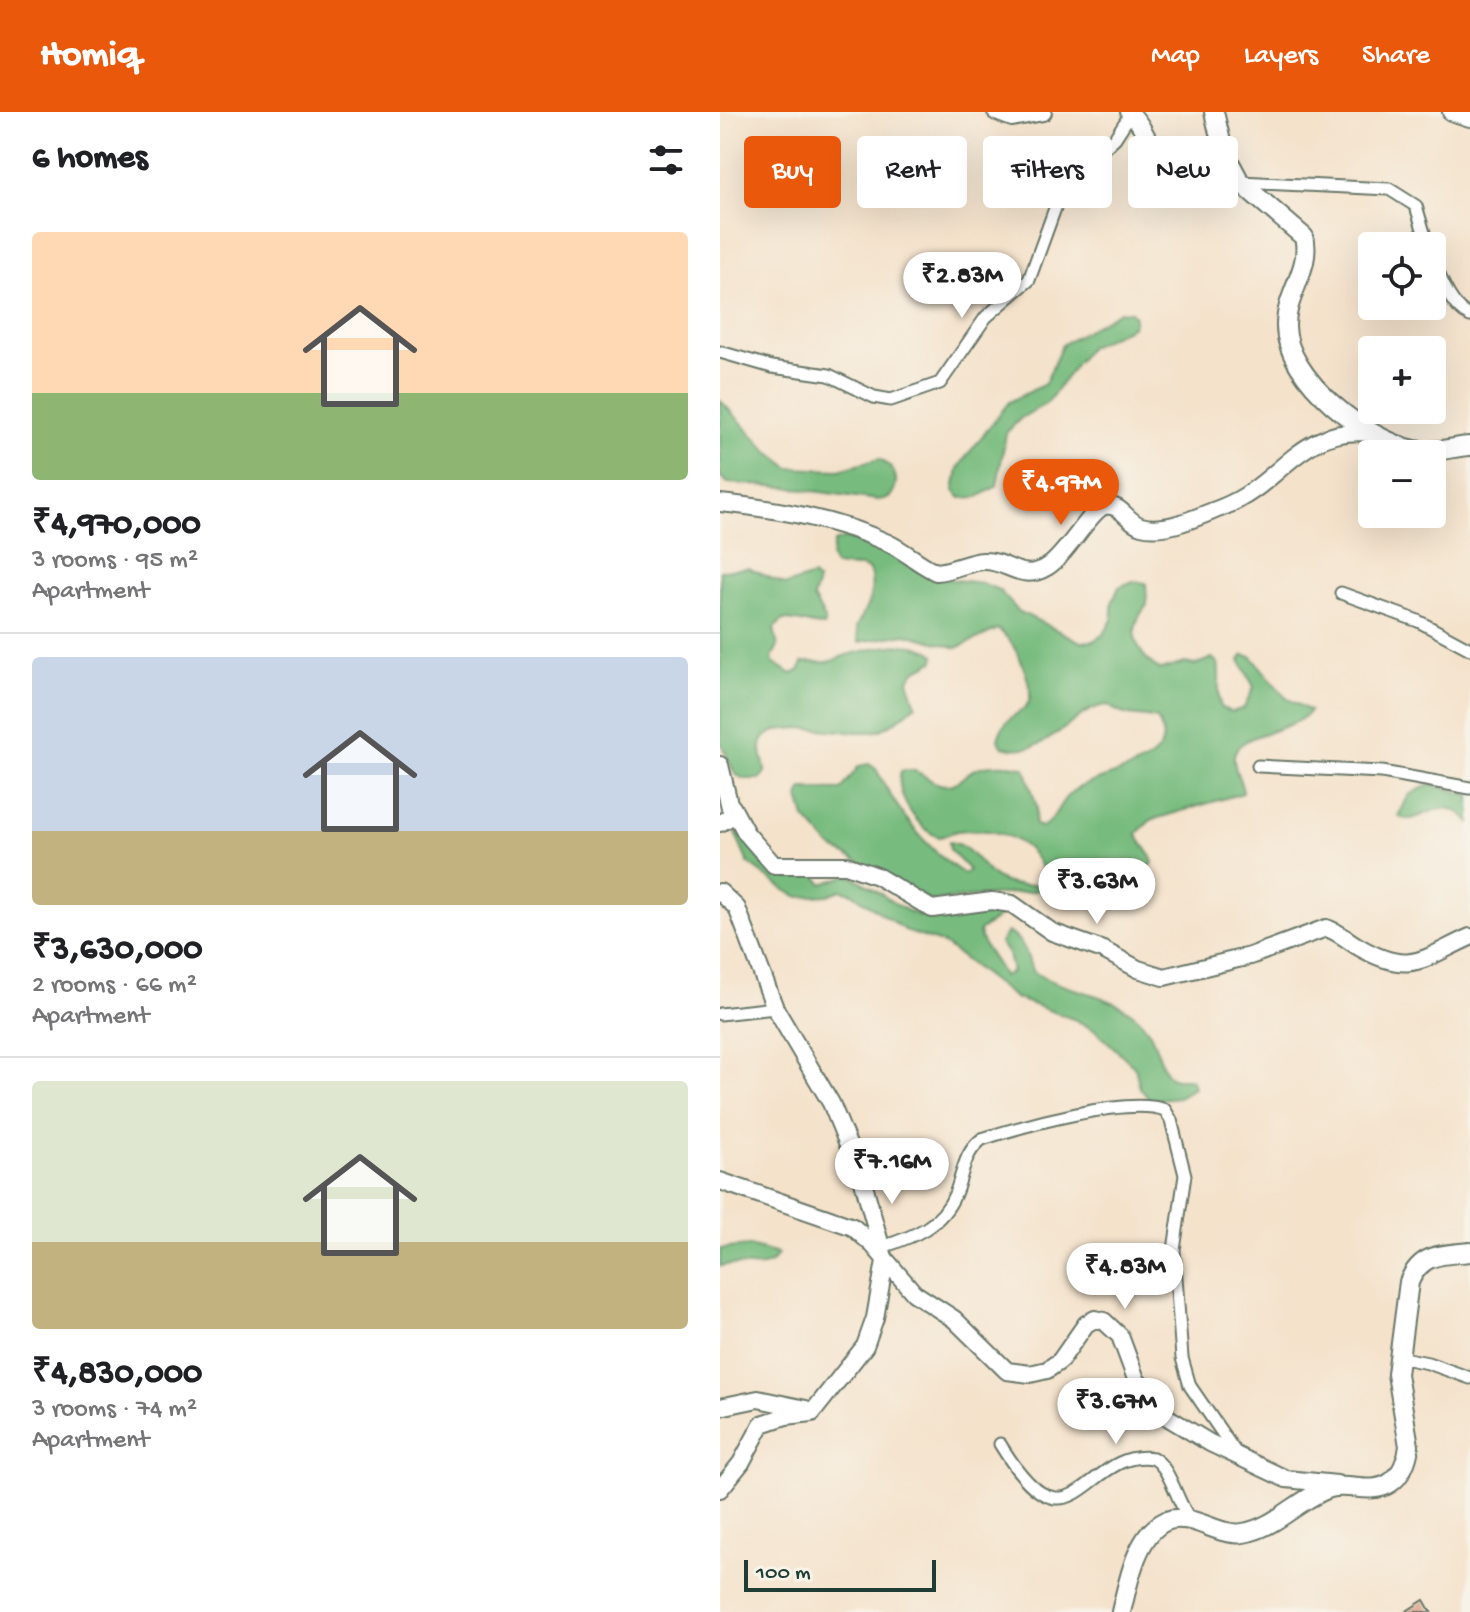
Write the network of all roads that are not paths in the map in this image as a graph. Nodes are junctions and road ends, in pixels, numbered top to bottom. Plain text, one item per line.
1 (996, 112) edge
2 (1043, 112) edge
3 (1214, 112) edge
4 (1451, 112) edge
5 (1130, 113) edge
6 (1470, 118) edge
7 (1240, 182) junction
8 (1424, 232) edge
9 (1446, 289) edge
10 (1470, 316) edge
11 (720, 352) edge
12 (1373, 433) junction
13 (1470, 446) edge
14 (720, 503) edge
15 (1341, 593) dead end
16 (1470, 649) edge
17 (720, 765) edge
18 (1258, 766) dead end
19 (1470, 788) edge
20 (732, 807) junction
21 (720, 823) edge
22 (720, 892) edge
23 (1470, 937) edge
24 (775, 1008) junction
25 (720, 1014) edge
26 (720, 1181) edge
27 (1470, 1252) edge
28 (884, 1254) junction
29 (1398, 1357) junction
30 (1470, 1378) edge
31 (720, 1407) edge
32 (815, 1411) junction
33 (1000, 1444) dead end
34 (1238, 1457) junction
35 (1345, 1486) junction
36 (720, 1489) edge
37 (1192, 1522) junction
38 (1121, 1612) edge

1 - 2 street
3 - 7 main road
4 - 6 street
5 - 7 street
5 - 11 street
7 - 8 street
7 - 12 main road
9 - 10 street
12 - 13 main road
12 - 14 street
15 - 16 street
17 - 20 street
18 - 19 street
20 - 21 street
20 - 23 street
22 - 24 street
24 - 25 street
24 - 28 street
26 - 28 street
27 - 29 main road
28 - 32 street
28 - 34 street
28 - 34 street
29 - 30 street
29 - 35 main road
31 - 32 street
32 - 36 street
33 - 37 street
34 - 35 street
35 - 37 main road
37 - 38 main road

